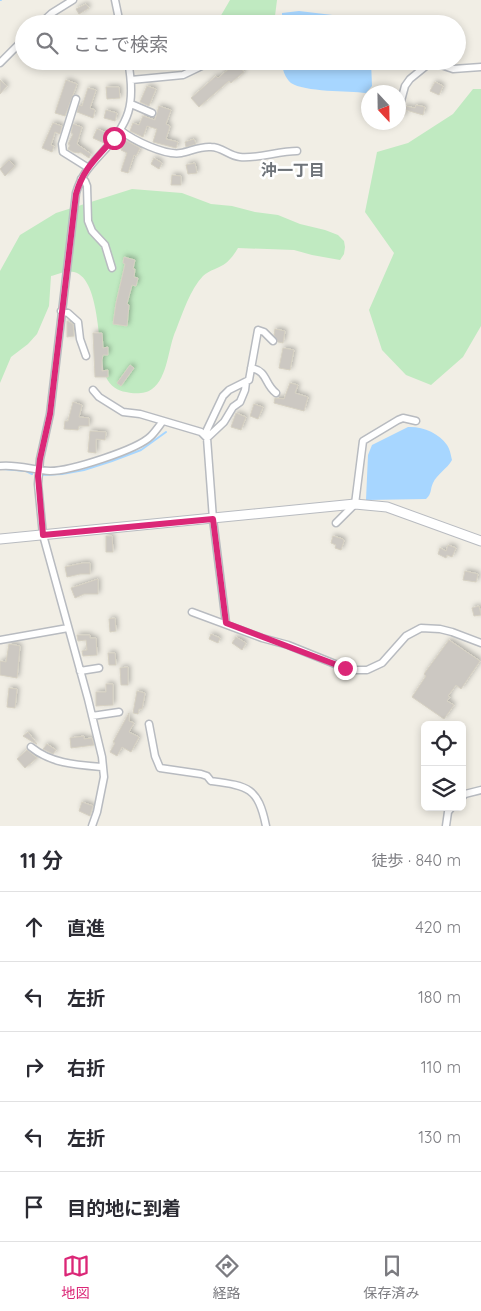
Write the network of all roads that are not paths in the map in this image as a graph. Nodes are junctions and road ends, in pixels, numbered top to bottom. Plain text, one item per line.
1 (73, 0) edge
2 (115, 0) edge
3 (50, 15) edge
4 (118, 15) edge
5 (15, 48) edge
6 (0, 63) edge
7 (481, 67) edge
8 (466, 68) edge
9 (129, 70) edge
10 (193, 70) edge
11 (421, 70) edge
12 (131, 80) junction
13 (405, 85) edge
14 (76, 99) dead end
15 (131, 104) junction
16 (152, 113) dead end
17 (120, 130) junction
18 (298, 151) dead end
19 (87, 167) junction
20 (81, 179) junction
21 (112, 268) dead end
22 (61, 311) junction
23 (273, 341) dead end
24 (86, 356) dead end
25 (251, 368) junction
26 (246, 382) junction
27 (93, 390) dead end
28 (276, 394) dead end
29 (163, 421) junction
30 (416, 421) dead end
31 (206, 436) junction
32 (0, 466) edge
33 (39, 469) junction
34 (355, 504) junction
35 (213, 519) junction
36 (336, 523) dead end
37 (43, 535) junction
38 (0, 540) edge
39 (481, 540) edge
40 (192, 612) dead end
41 (226, 623) junction
42 (68, 628) junction
43 (0, 640) edge
44 (481, 643) edge
45 (99, 668) dead end
46 (80, 671) junction
47 (120, 712) dead end
48 (92, 716) junction
49 (149, 724) dead end
50 (31, 747) dead end
51 (103, 767) junction
52 (481, 790) edge
53 (466, 794) edge
54 (449, 811) edge
55 (92, 826) edge
56 (266, 826) edge
57 (446, 826) edge

1 - 3 street
2 - 4 street
5 - 6 street
7 - 8 street
9 - 12 street
10 - 12 street
11 - 13 street
12 - 15 street
14 - 19 street
15 - 16 street
15 - 17 street
17 - 18 street
17 - 19 street
19 - 20 street
20 - 21 street
20 - 22 street
22 - 24 street
22 - 33 street
23 - 25 street
25 - 26 street
25 - 28 street
26 - 31 street
26 - 31 street
27 - 29 street
29 - 31 street
29 - 33 street
30 - 34 street
31 - 35 street
32 - 33 street
33 - 37 street
34 - 35 street
34 - 36 street
34 - 39 street
35 - 37 street
35 - 41 street
37 - 38 street
37 - 42 street
40 - 41 street
41 - 44 street
42 - 43 street
42 - 46 street
45 - 46 street
46 - 48 street
47 - 48 street
48 - 51 street
49 - 56 street
50 - 51 street
51 - 55 street
52 - 53 street
54 - 57 street

